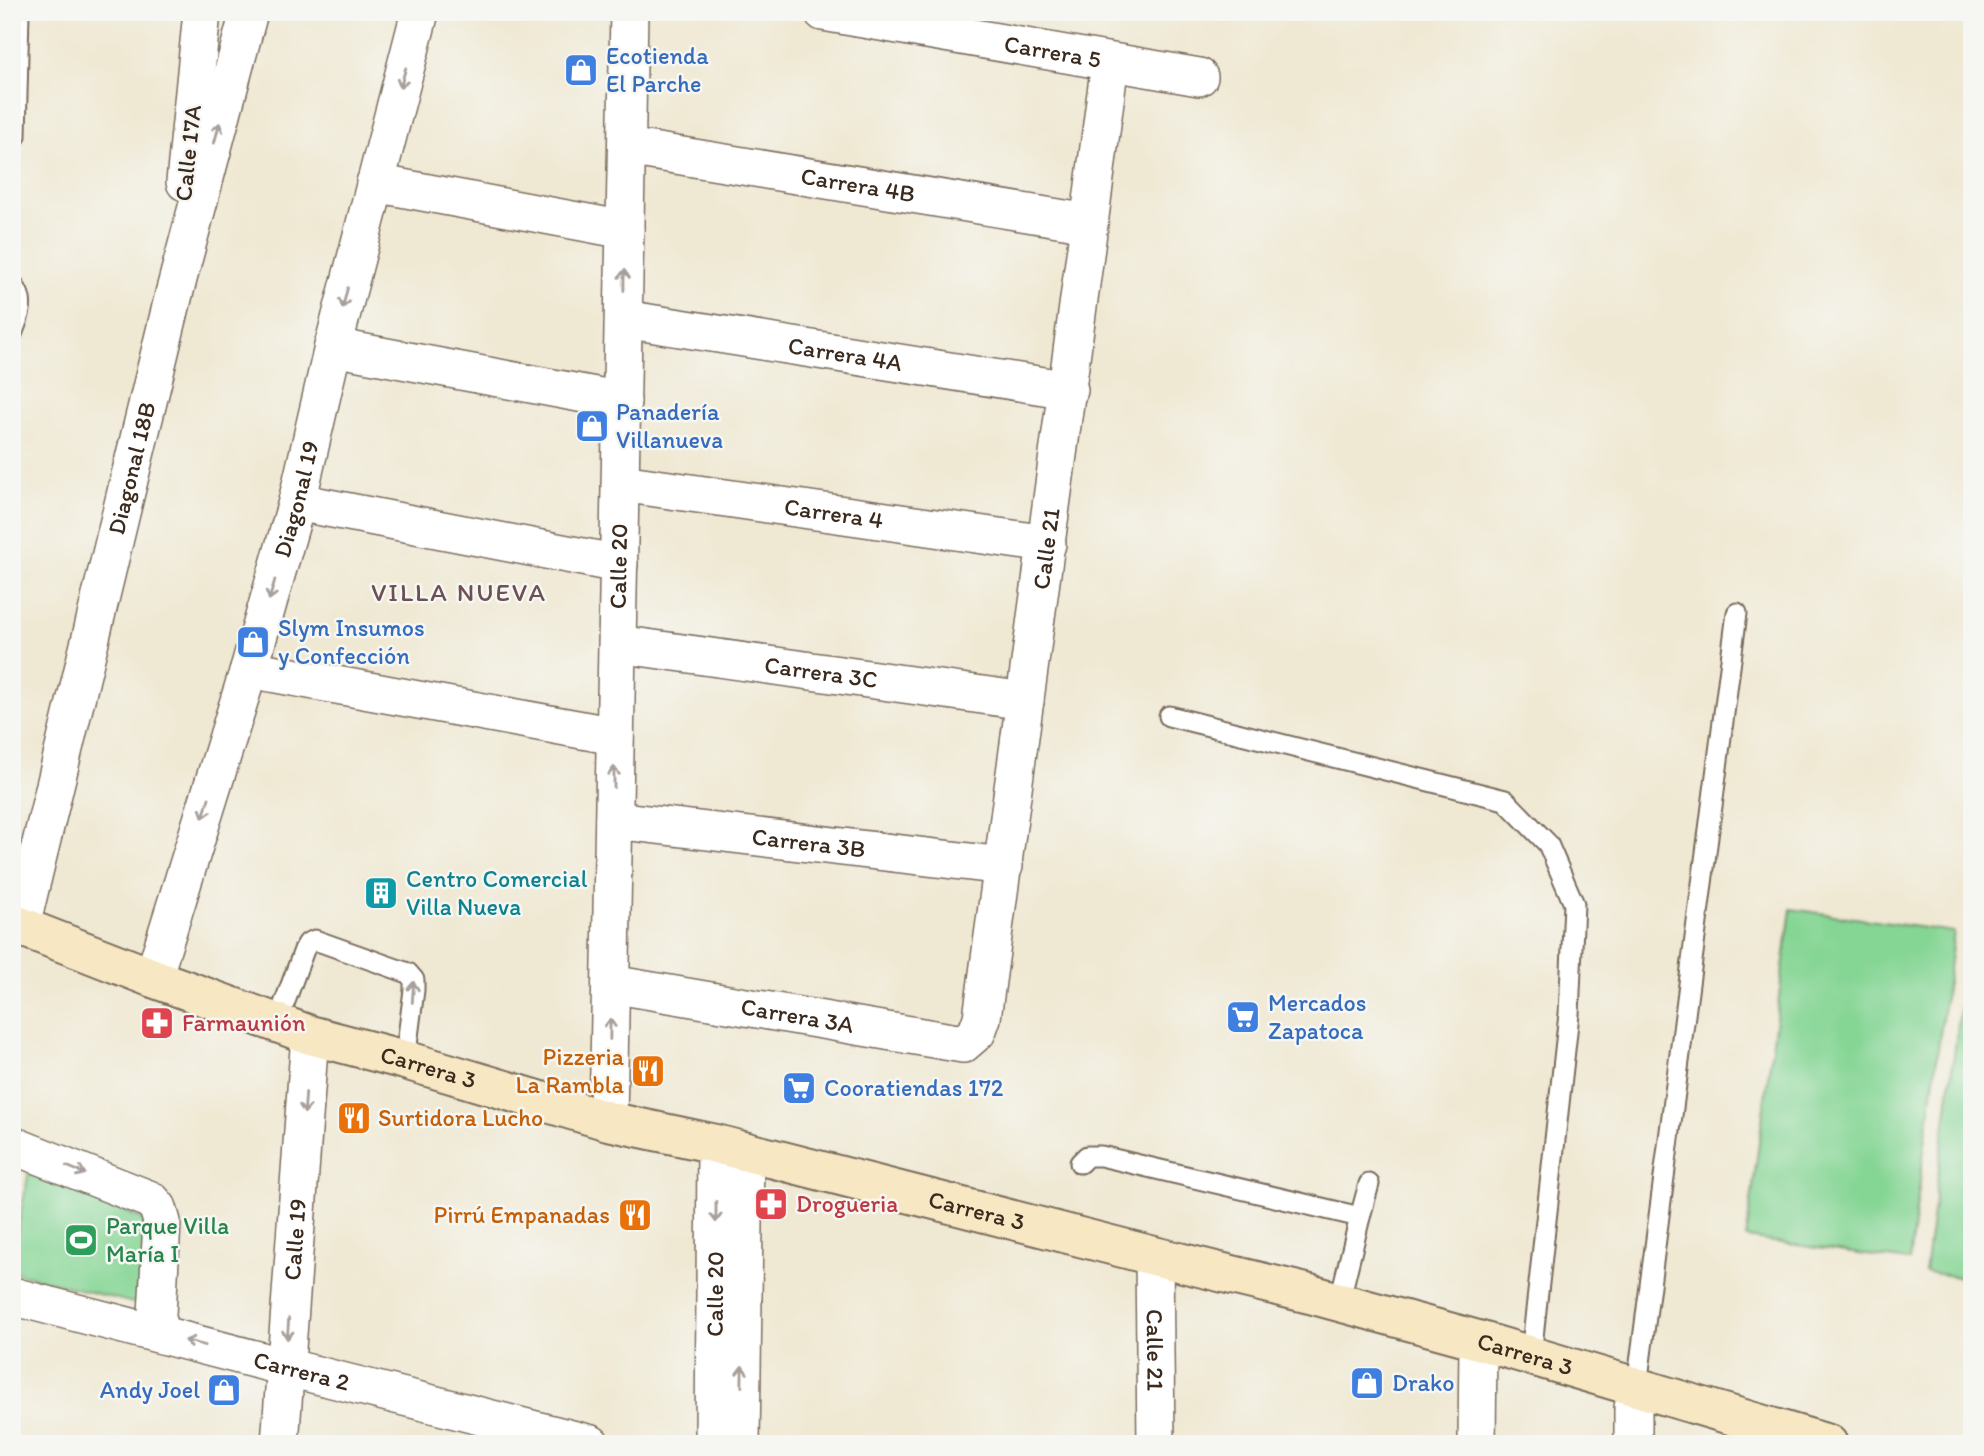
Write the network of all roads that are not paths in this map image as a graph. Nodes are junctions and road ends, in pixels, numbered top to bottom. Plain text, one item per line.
1 (19, 12) edge
2 (202, 12) edge
3 (249, 12) edge
4 (420, 12) edge
5 (629, 12) edge
6 (823, 12) edge
7 (1110, 62) junction
8 (1199, 77) dead end
9 (16, 136) dead end
10 (627, 147) junction
11 (375, 183) junction
12 (1089, 223) junction
13 (625, 230) junction
14 (12, 284) edge
15 (174, 294) junction
16 (624, 319) junction
17 (12, 334) edge
18 (333, 347) junction
19 (1069, 390) junction
20 (622, 401) junction
21 (621, 483) junction
22 (297, 502) junction
23 (1046, 544) junction
24 (619, 564) junction
25 (1737, 612) dead end
26 (618, 644) junction
27 (249, 669) junction
28 (1025, 701) junction
29 (1169, 716) dead end
30 (615, 736) junction
31 (614, 820) junction
32 (1004, 866) junction
33 (16, 925) edge
34 (153, 978) junction
35 (611, 984) junction
36 (294, 1028) junction
37 (977, 1032) joint
38 (405, 1060) junction
39 (608, 1122) junction
40 (12, 1144) edge
41 (731, 1148) junction
42 (1080, 1163) dead end
43 (1369, 1184) dead end
44 (1360, 1217) junction
45 (1154, 1256) junction
46 (12, 1296) edge
47 (1339, 1303) junction
48 (156, 1333) junction
49 (1478, 1340) junction
50 (1531, 1355) junction
51 (285, 1367) junction
52 (1637, 1386) junction
53 (1772, 1436) edge
54 (280, 1444) edge
55 (591, 1444) edge
56 (714, 1444) edge
57 (741, 1444) edge
58 (1156, 1444) edge
59 (1477, 1444) edge
60 (1633, 1444) edge
61 (1828, 1444) edge

1 - 9 lane
2 - 15 street, Calle 17A
15 -> 3 street, Diagonal 18B
4 -> 11 street, Diagonal 19
5 - 10 street, Calle 20
6 - 7 street, Carrera 5
7 - 8 street, Carrera 5
7 - 12 street, Calle 21
10 - 12 street, Carrera 4B
10 - 13 street, Calle 20
11 - 13 street
11 -> 18 street, Diagonal 19
12 - 19 street, Calle 21
16 -> 13 street, Calle 20
14 - 17 lane
15 - 33 street, Diagonal 18B
16 - 19 street, Carrera 4A
16 - 20 street, Calle 20
18 - 20 street
18 - 22 street, Diagonal 19
19 - 23 street, Calle 21
20 - 21 street, Calle 20
21 - 23 street, Carrera 4
21 - 24 street, Calle 20
22 - 24 street
22 -> 27 street, Diagonal 19
23 - 28 street, Calle 21
24 - 26 street, Calle 20
25 - 52 lane
26 - 28 street, Carrera 3C
26 - 30 street, Calle 20
27 - 30 street
27 -> 34 street, Diagonal 19
28 - 32 street, Calle 21
29 - 50 lane
31 -> 30 street, Calle 20
31 - 32 street, Carrera 3B
31 - 35 street, Calle 20
32 - 37 street, Calle 21
33 - 34 main road, Carrera 3
34 - 36 main road, Carrera 3
35 - 37 street, Carrera 3A
39 -> 35 street, Calle 20
36 - 38 main road, Carrera 3
38 -> 36 lane
36 -> 51 street, Calle 19
38 - 39 main road, Carrera 3
39 - 41 main road, Carrera 3
40 -> 48 street
41 - 45 main road, Carrera 3
41 -> 56 street, Calle 20
57 -> 41 street, Calle 20
42 - 44 lane
43 - 44 lane
44 - 47 lane
45 - 47 main road, Carrera 3
45 - 58 street, Calle 21
46 - 48 street, Carrera 2
47 - 49 main road, Carrera 3
51 -> 48 street, Carrera 2
49 - 50 main road, Carrera 3
49 - 59 street
50 - 52 main road, Carrera 3
51 - 54 street, Calle 19
51 - 55 street, Carrera 2
52 - 53 main road, Carrera 3
52 - 60 street
53 - 61 main road, Carrera 3

